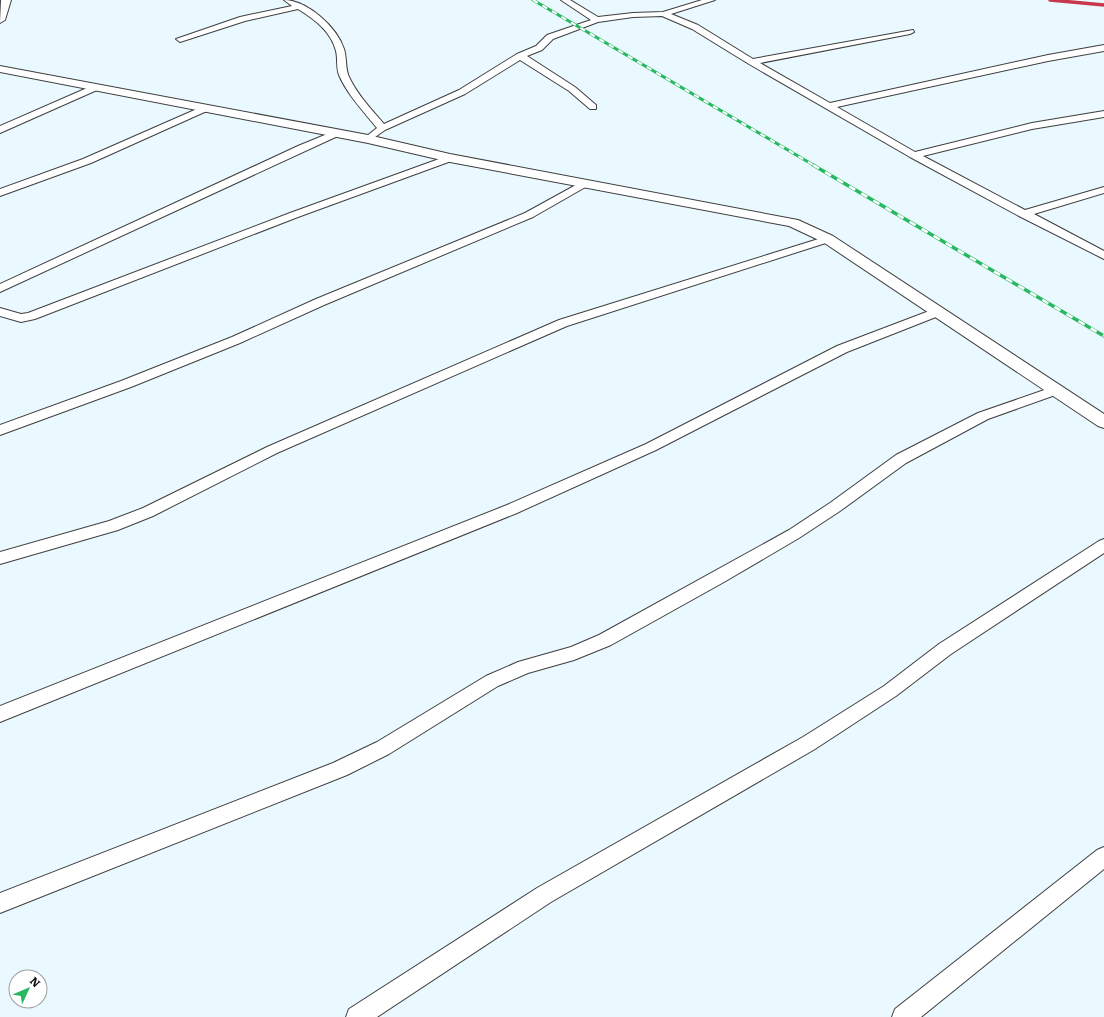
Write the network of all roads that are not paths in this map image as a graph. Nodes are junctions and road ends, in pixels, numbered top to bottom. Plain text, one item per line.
1 (6, 0) edge
2 (288, 0) edge
3 (565, 0) edge
4 (711, 0) edge
5 (301, 6) junction
6 (663, 14) junction
7 (0, 20) edge
8 (597, 20) junction
9 (910, 32) dead end
10 (180, 39) dead end
11 (1104, 48) edge
12 (520, 56) junction
13 (752, 62) junction
14 (1, 69) edge
15 (94, 88) junction
16 (830, 106) junction
17 (593, 107) dead end
18 (206, 108) junction
19 (1104, 114) edge
20 (382, 128) junction
21 (0, 130) edge
22 (337, 133) junction
23 (368, 139) junction
24 (914, 155) junction
25 (450, 158) junction
26 (585, 183) junction
27 (1104, 190) edge
28 (0, 193) edge
29 (1023, 214) junction
30 (828, 239) junction
31 (1104, 256) edge
32 (0, 288) edge
33 (0, 312) edge
34 (937, 312) junction
35 (1056, 390) junction
36 (1104, 422) edge
37 (0, 430) edge
38 (1104, 545) edge
39 (0, 558) edge
40 (0, 714) edge
41 (1104, 857) edge
42 (0, 903) edge
43 (356, 1017) edge
44 (903, 1017) edge

1 - 7 street
2 - 5 street
3 - 8 street
4 - 6 street
5 - 10 street
5 - 20 street
6 - 8 street
6 - 13 street
8 - 12 street
9 - 13 street
11 - 16 street
12 - 17 street
12 - 20 street
13 - 16 street
14 - 15 street
15 - 18 street
15 - 21 street
16 - 24 street
18 - 22 street
18 - 28 street
19 - 24 street
20 - 23 street
22 - 23 street
22 - 32 street
23 - 25 street
24 - 29 street
25 - 26 street
25 - 33 street
26 - 30 street
26 - 37 street
27 - 29 street
29 - 31 street
30 - 34 street
30 - 39 street
34 - 35 street
34 - 40 street
35 - 36 street
35 - 42 street
38 - 43 street
41 - 44 street

